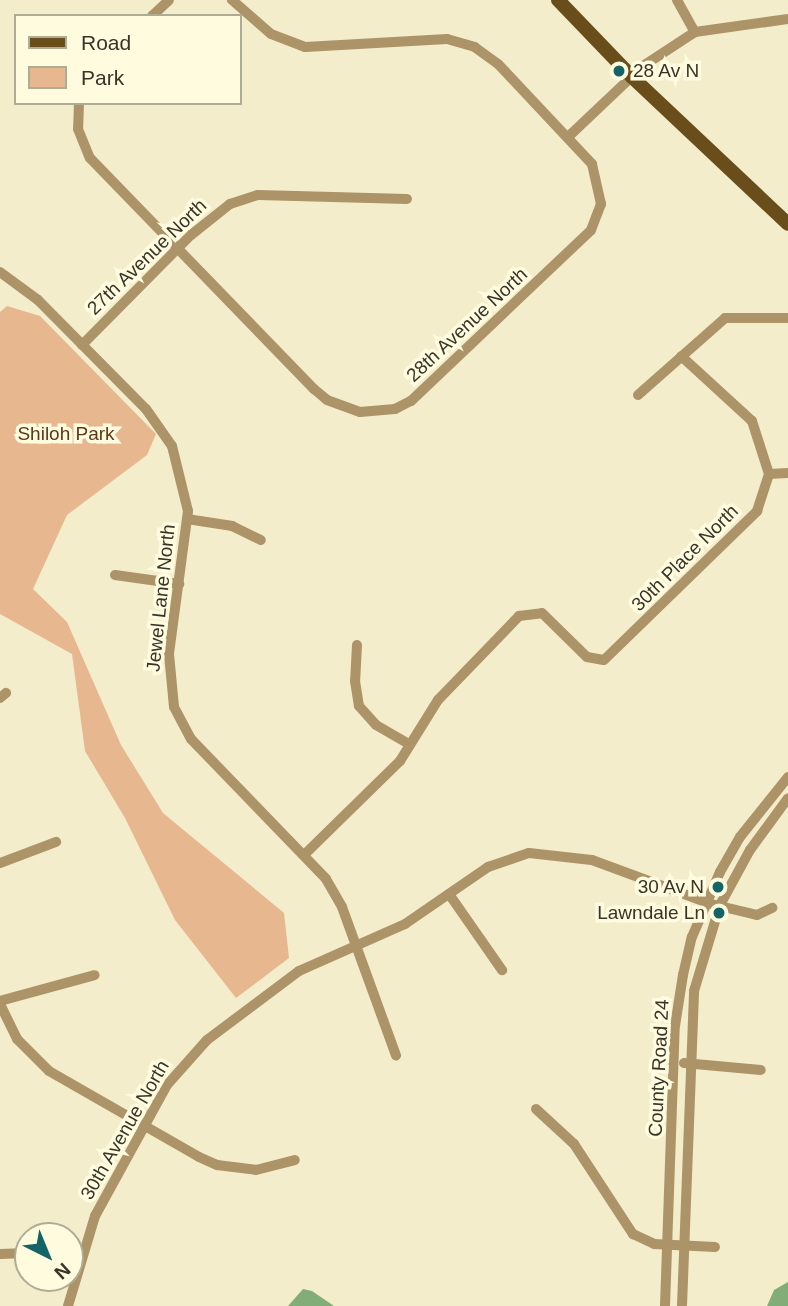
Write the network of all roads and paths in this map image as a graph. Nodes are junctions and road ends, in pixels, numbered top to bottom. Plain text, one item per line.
1 (169, 0) edge
2 (232, 0) edge
3 (558, 0) edge
4 (677, 0) edge
5 (154, 14) edge
6 (788, 19) edge
7 (695, 32) junction
8 (632, 77) junction
9 (79, 105) edge
10 (568, 137) junction
11 (407, 200) dead end
12 (788, 224) edge
13 (178, 249) junction
14 (0, 272) edge
15 (788, 318) edge
16 (82, 345) junction
17 (681, 356) junction
18 (638, 395) dead end
19 (788, 473) edge
20 (769, 474) junction
21 (187, 519) junction
22 (261, 540) dead end
23 (115, 575) dead end
24 (179, 584) junction
25 (357, 645) dead end
26 (410, 745) junction
27 (788, 778) edge
28 (788, 799) edge
29 (56, 842) dead end
30 (304, 855) junction
31 (0, 863) edge
32 (449, 894) junction
33 (712, 903) junction
34 (772, 908) dead end
35 (356, 944) junction
36 (502, 970) dead end
37 (95, 975) dead end
38 (0, 1002) edge
39 (396, 1055) dead end
40 (674, 1064) junction
41 (689, 1064) junction
42 (761, 1070) dead end
43 (537, 1109) dead end
44 (143, 1126) junction
45 (295, 1160) dead end
46 (84, 1241) edge
47 (670, 1245) junction
48 (686, 1246) junction
49 (715, 1247) dead end
50 (665, 1306) edge
51 (682, 1306) edge

1 - 5 street
2 - 10 street, 28th Avenue North
3 - 8 main road
4 - 7 street
6 - 7 street
7 - 8 street
8 - 10 street
8 - 12 main road
9 - 13 street, 28th Avenue North
10 - 13 street, 28th Avenue North
11 - 13 street, 27th Avenue North
13 - 16 street, 27th Avenue North
14 - 16 street, Jewel Lane North
15 - 17 street
16 - 21 street, Jewel Lane North
17 - 18 street
17 - 20 street
19 - 20 street
20 - 26 street, 30th Place North
21 - 22 street
21 - 24 street, Jewel Lane North
23 - 24 street
24 - 30 street, Jewel Lane North
25 - 26 street
26 - 30 street
27 - 33 street, County Road 24
28 - 33 street, County Road 24
29 - 31 street
30 - 35 street, Jewel Lane North
32 - 33 street, 30th Avenue North
32 - 35 street, 30th Avenue North
32 - 36 street
33 - 34 street, 30th Avenue North
33 - 40 street, County Road 24
33 - 41 street, County Road 24
35 - 39 street, Jewel Lane North
35 - 44 street, 30th Avenue North
37 - 38 street
38 - 44 street
40 - 41 street
40 - 47 street, County Road 24
41 - 42 street
41 - 48 street, County Road 24
43 - 47 street
44 - 45 street
44 - 46 street, 30th Avenue North
47 - 48 street
47 - 50 street, County Road 24
48 - 49 street
48 - 51 street, County Road 24

